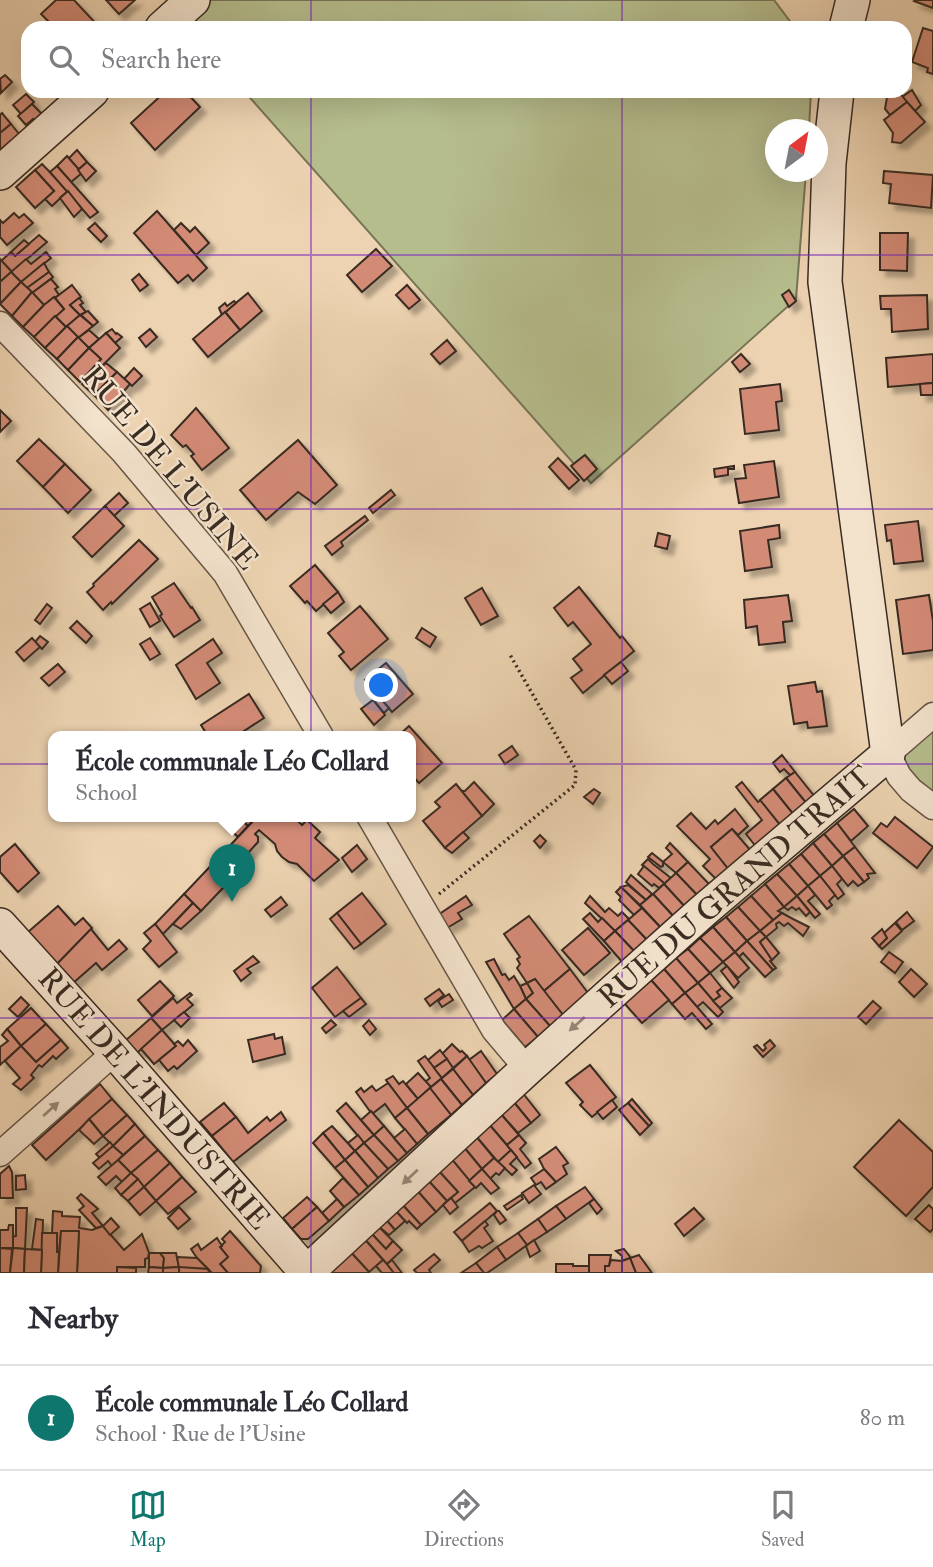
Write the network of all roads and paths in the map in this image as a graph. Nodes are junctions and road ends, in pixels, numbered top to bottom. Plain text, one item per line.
1 (193, 0) edge
2 (853, 0) edge
3 (170, 21) edge
4 (848, 21) edge
5 (84, 98) edge
6 (836, 98) edge
7 (0, 173) edge
8 (0, 324) edge
9 (509, 653) dead end
10 (933, 715) edge
11 (318, 731) edge
12 (888, 754) junction
13 (933, 807) edge
14 (372, 822) edge
15 (422, 907) junction
16 (0, 925) edge
17 (115, 1052) junction
18 (527, 1069) junction
19 (0, 1154) edge
20 (307, 1273) edge

1 - 3 street
2 - 4 street
5 - 7 street
6 - 12 street, RUE DU GRAND TRAIT
8 - 11 street, RUE DE L'USINE
9 - 15 path
10 - 12 street
12 - 13 street
12 -> 18 street, RUE DU GRAND TRAIT
14 - 15 street
15 - 18 street
16 - 17 street, RUE DE L'INDUSTRIE
19 -> 17 street
17 - 20 street, RUE DE L'INDUSTRIE
18 -> 20 street, RUE DU GRAND TRAIT

